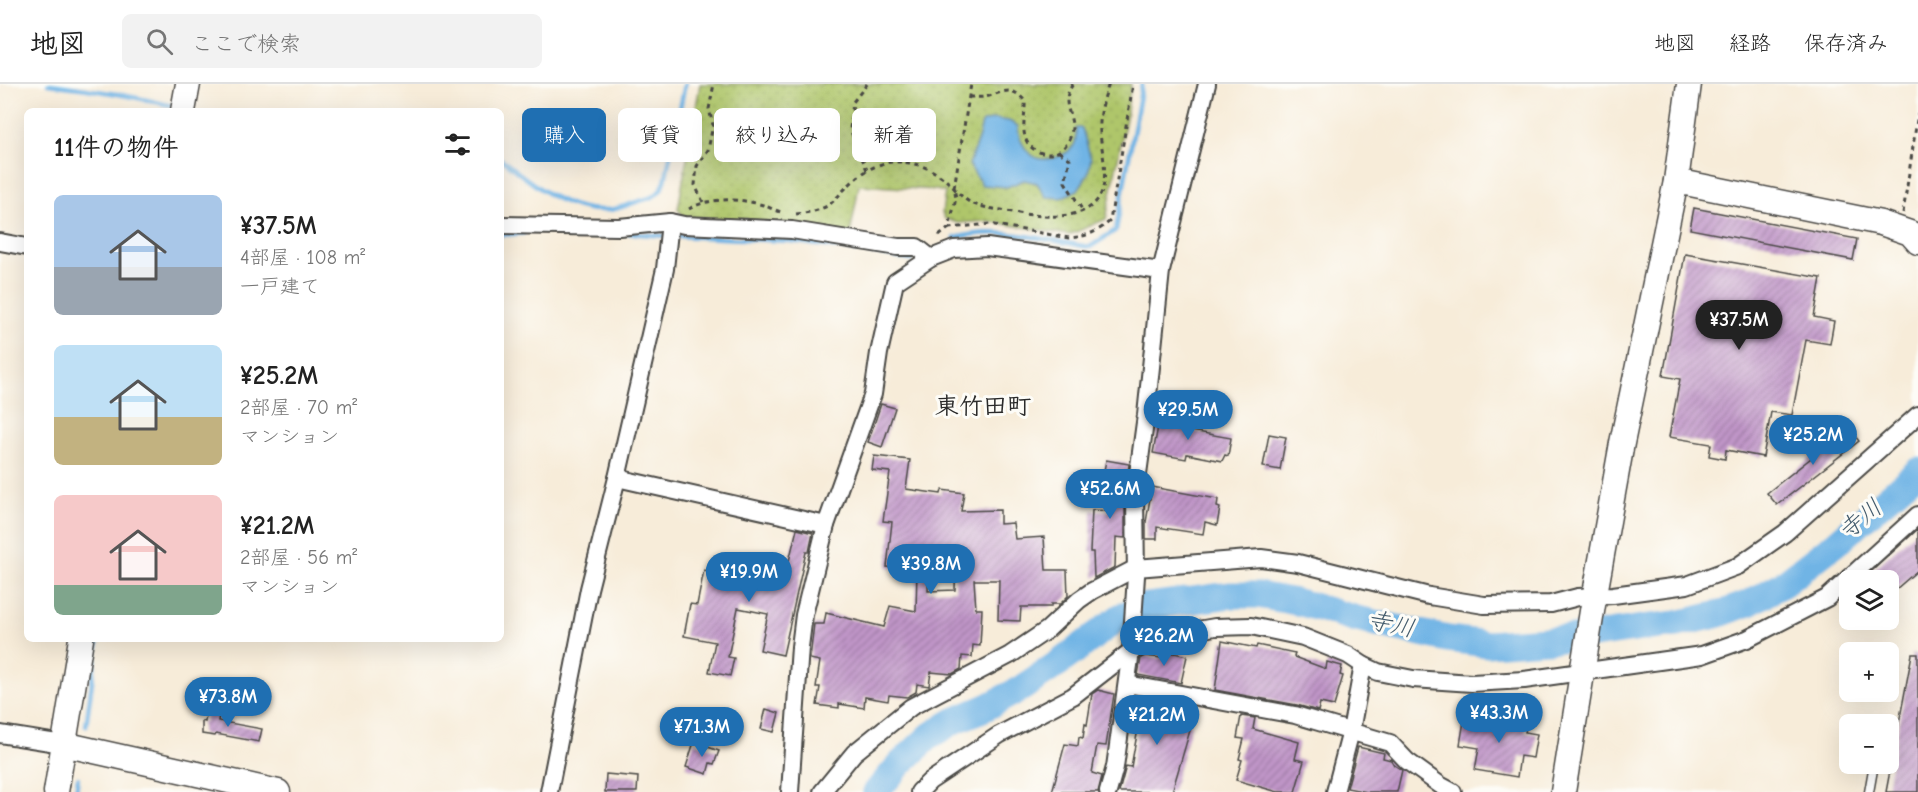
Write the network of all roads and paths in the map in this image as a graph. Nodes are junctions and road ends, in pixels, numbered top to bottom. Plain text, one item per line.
1 (714, 84) edge
2 (867, 84) edge
3 (971, 84) edge
4 (1073, 84) edge
5 (1109, 84) edge
6 (1133, 84) edge
7 (1207, 84) edge
8 (1689, 84) edge
9 (188, 85) edge
10 (969, 97) junction
11 (184, 108) edge
12 (1918, 114) edge
13 (1061, 153) junction
14 (867, 170) junction
15 (1676, 182) junction
16 (954, 188) junction
17 (703, 202) junction
18 (1083, 211) junction
19 (670, 222) junction
20 (504, 225) edge
21 (950, 228) junction
22 (939, 236) dead end
23 (1909, 236) edge
24 (0, 242) edge
25 (24, 246) edge
26 (931, 258) junction
27 (1161, 272) junction
28 (1918, 415) edge
29 (617, 478) junction
30 (1918, 515) edge
31 (826, 525) junction
32 (1136, 572) junction
33 (1594, 601) junction
34 (80, 642) edge
35 (1131, 647) junction
36 (1363, 665) junction
37 (1583, 669) junction
38 (1126, 684) junction
39 (1351, 731) junction
40 (0, 734) edge
41 (63, 744) junction
42 (1872, 774) edge
43 (56, 792) edge
44 (278, 792) edge
45 (549, 792) edge
46 (790, 792) edge
47 (822, 792) edge
48 (919, 792) edge
49 (1108, 792) edge
50 (1335, 792) edge
51 (1453, 792) edge
52 (1563, 792) edge
53 (1869, 792) edge

1 - 17 path
2 - 14 path
3 - 10 path
4 - 13 path
5 - 18 path
6 - 21 path
7 - 27 street
8 - 15 street
9 - 11 street
10 - 13 path
10 - 16 path
12 - 23 path
13 - 18 path
14 - 16 path
14 - 17 path
15 - 23 street
15 - 33 street
16 - 18 path
16 - 21 path
17 - 19 path
19 - 20 street
19 - 26 street
19 - 29 street
21 - 22 path
24 - 25 street
26 - 27 street
26 - 31 street
27 - 32 street
28 - 33 street
29 - 31 street
29 - 45 street
30 - 37 street
31 - 46 street
32 - 33 street
32 - 35 street
32 - 47 street
33 - 37 street
34 - 41 street
35 - 36 street
35 - 38 street
35 - 48 street
36 - 37 street
36 - 39 street
37 - 52 street
38 - 39 street
38 - 49 street
39 - 50 street
39 - 51 street
40 - 41 street
41 - 43 street
41 - 44 street
42 - 53 lane

